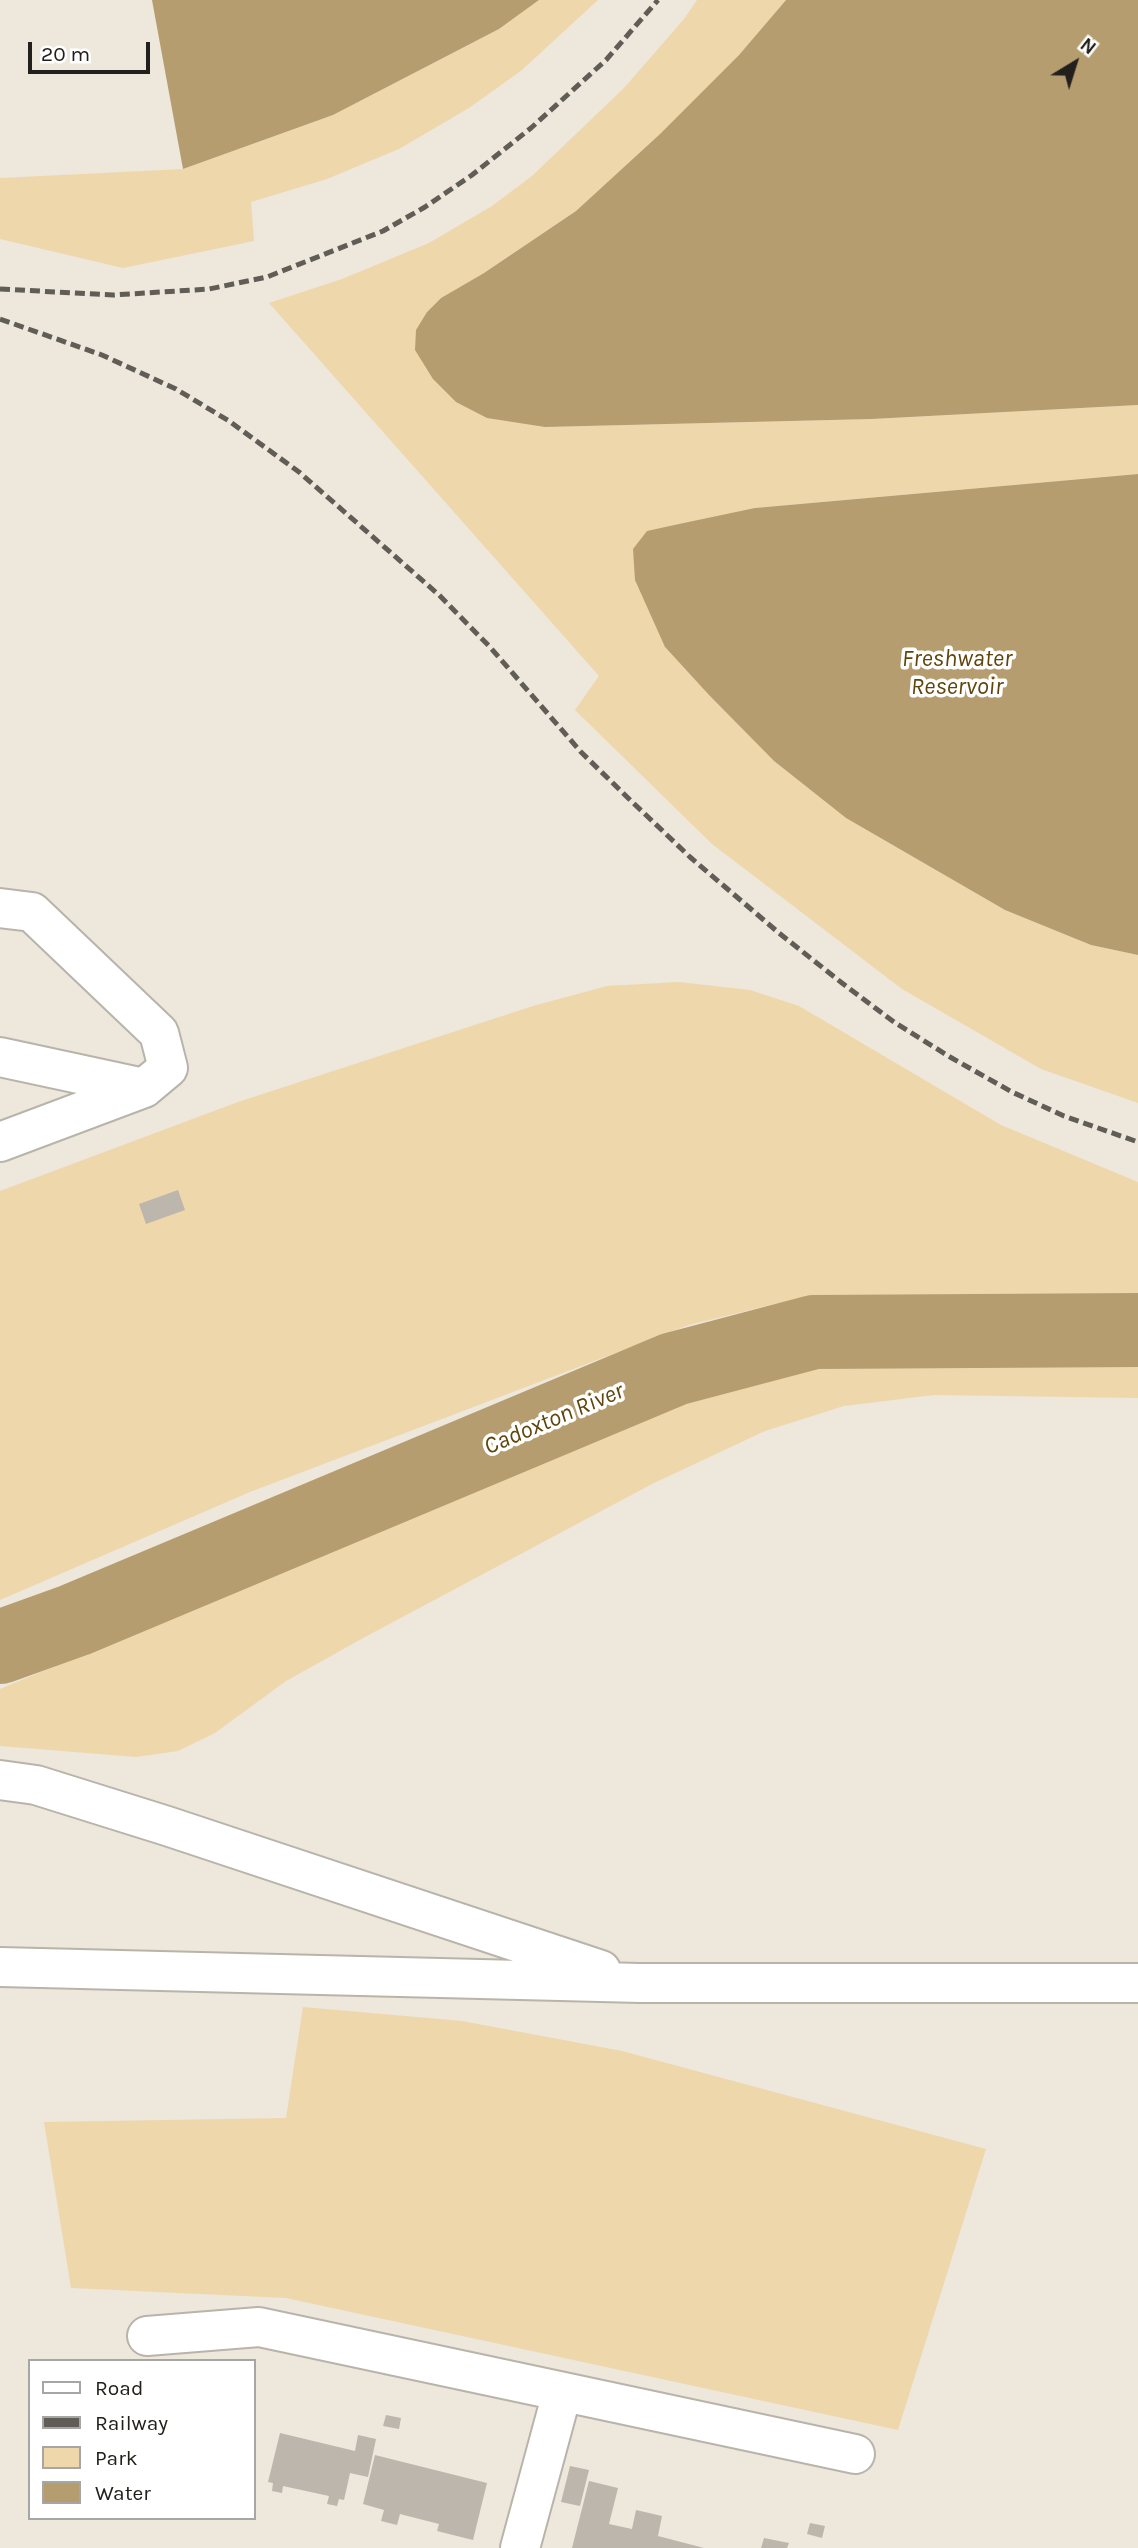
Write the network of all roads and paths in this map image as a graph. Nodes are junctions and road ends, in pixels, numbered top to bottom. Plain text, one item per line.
1 (2, 917) edge
2 (0, 1056) edge
3 (144, 1088) junction
4 (0, 1142) edge
5 (0, 1780) edge
6 (0, 1967) edge
7 (640, 1983) junction
8 (1138, 1983) edge
9 (147, 2336) dead end
10 (562, 2393) junction
11 (855, 2454) dead end
12 (520, 2548) edge

1 - 3 street
2 - 3 street
3 - 4 street
5 - 7 street
6 - 7 street
7 - 8 street
9 - 10 street
10 - 11 street
10 - 12 street

